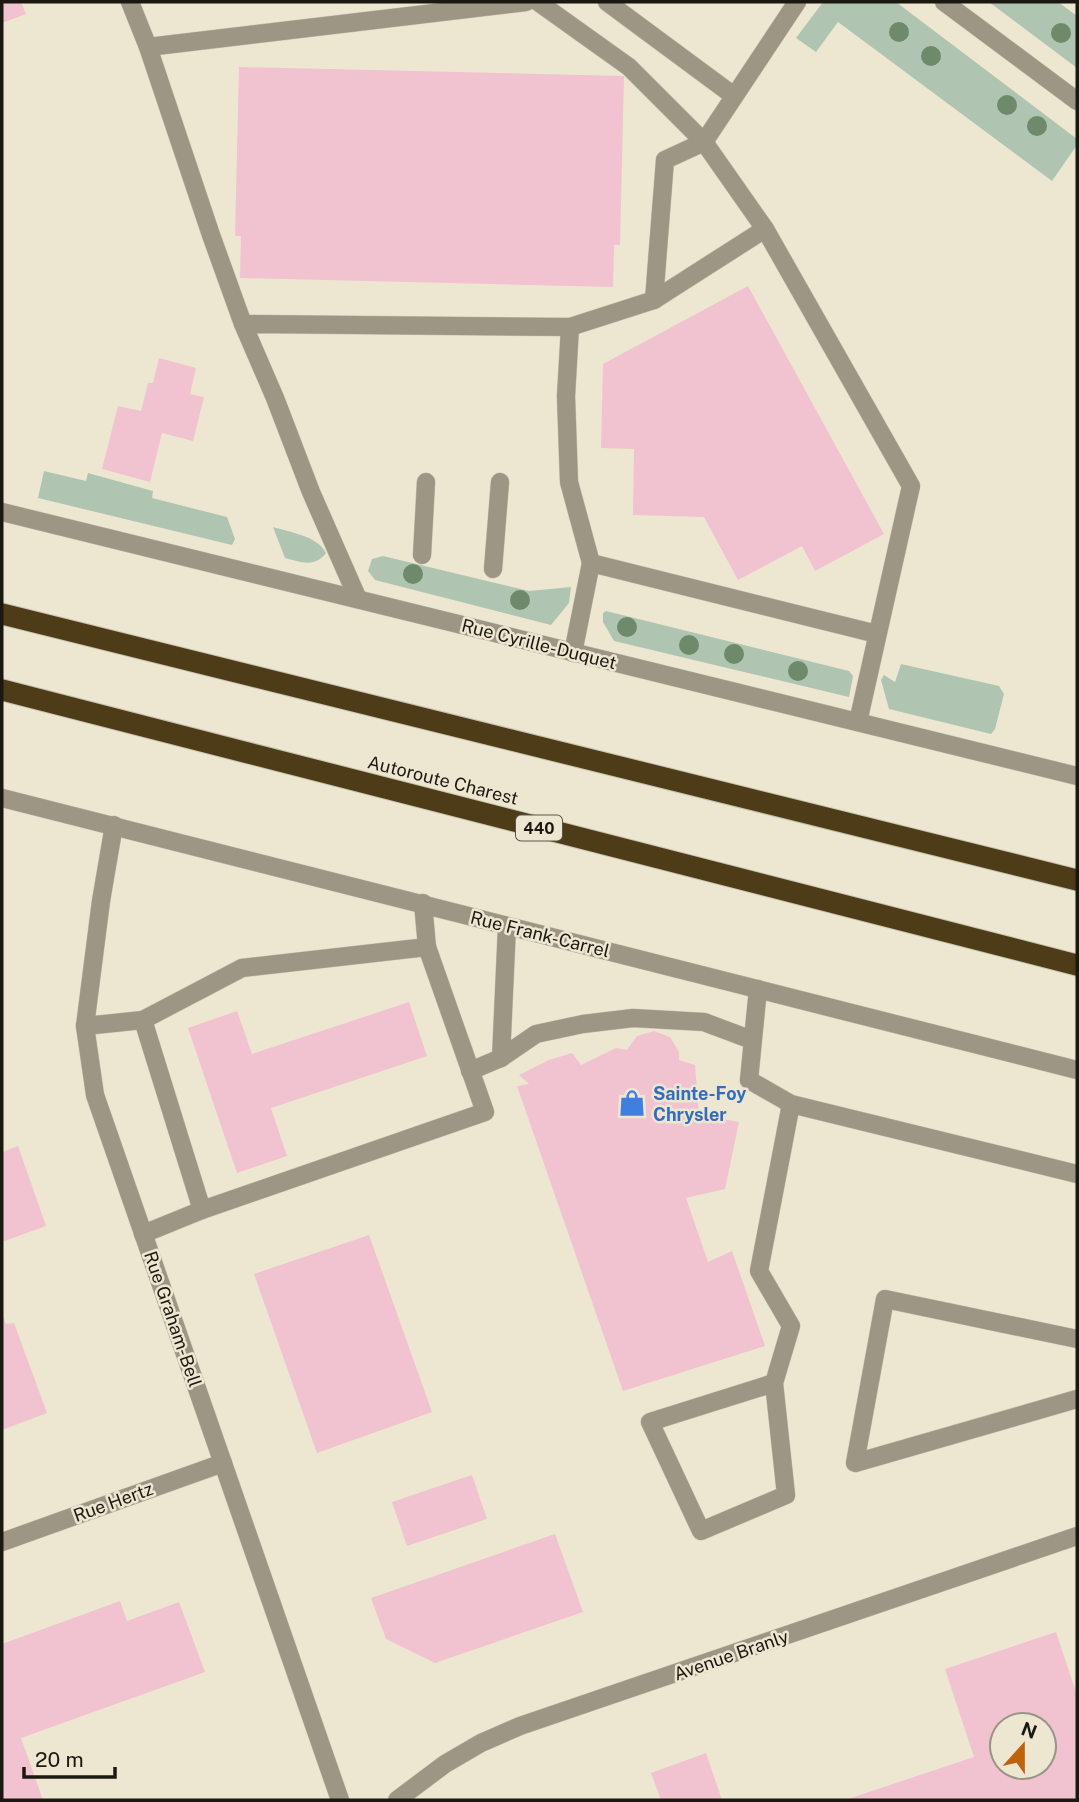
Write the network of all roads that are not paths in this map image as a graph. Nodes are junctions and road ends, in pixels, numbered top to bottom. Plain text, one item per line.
1 (130, 2) edge
2 (526, 2) edge
3 (538, 2) edge
4 (607, 2) edge
5 (944, 2) edge
6 (792, 4) edge
7 (148, 47) junction
8 (734, 96) junction
9 (1077, 101) edge
10 (704, 142) junction
11 (765, 229) junction
12 (654, 300) junction
13 (243, 324) junction
14 (570, 327) junction
15 (426, 482) dead end
16 (500, 482) dead end
17 (2, 512) edge
18 (422, 555) dead end
19 (591, 563) junction
20 (493, 569) dead end
21 (358, 599) junction
22 (2, 614) edge
23 (877, 634) junction
24 (573, 653) junction
25 (2, 690) edge
26 (858, 722) junction
27 (1077, 776) edge
28 (2, 798) edge
29 (114, 825) junction
30 (1077, 880) edge
31 (423, 904) junction
32 (507, 926) junction
33 (427, 947) junction
34 (1077, 965) edge
35 (758, 989) junction
36 (143, 1020) junction
37 (85, 1026) junction
38 (752, 1040) junction
39 (501, 1058) junction
40 (1077, 1070) edge
41 (470, 1071) junction
42 (791, 1104) junction
43 (1077, 1174) edge
44 (202, 1210) junction
45 (143, 1234) junction
46 (1077, 1339) edge
47 (774, 1383) junction
48 (1077, 1399) edge
49 (223, 1463) junction
50 (1077, 1536) edge
51 (2, 1542) edge
52 (340, 1800) edge
53 (397, 1800) edge

1 - 7 street
2 - 7 street
3 - 10 street
4 - 8 street
5 - 9 street
6 - 8 street
7 - 13 street
8 - 10 street
10 - 11 street
10 - 12 street
11 - 12 street
11 - 23 street
12 - 14 street
13 - 14 street
13 - 21 street
14 - 19 street
15 - 18 street
16 - 20 street
17 - 21 street, Rue Cyrille-Duquet
19 - 23 street
19 - 24 street
21 - 24 street, Rue Cyrille-Duquet
22 - 30 highway
23 - 26 street
24 - 26 street, Rue Cyrille-Duquet
25 - 34 highway, Autoroute Charest / 440
26 - 27 street, Rue Cyrille-Duquet
28 - 29 street, Rue Frank-Carrel
29 - 31 street, Rue Frank-Carrel
29 - 37 street, Rue Graham-Bell
31 - 32 street, Rue Frank-Carrel
31 - 33 street
32 - 35 street, Rue Frank-Carrel
32 - 39 street
33 - 36 street
33 - 41 street
35 - 38 street
35 - 40 street, Rue Frank-Carrel
36 - 37 street
36 - 44 street
37 - 45 street, Rue Graham-Bell
38 - 39 street
38 - 42 street
39 - 41 street
41 - 44 street
42 - 43 street
42 - 47 street
44 - 45 street
45 - 49 street, Rue Graham-Bell
46 - 48 street
47 - 47 street
49 - 51 street, Rue Hertz
49 - 52 street, Rue Graham-Bell
50 - 53 street, Avenue Branly

